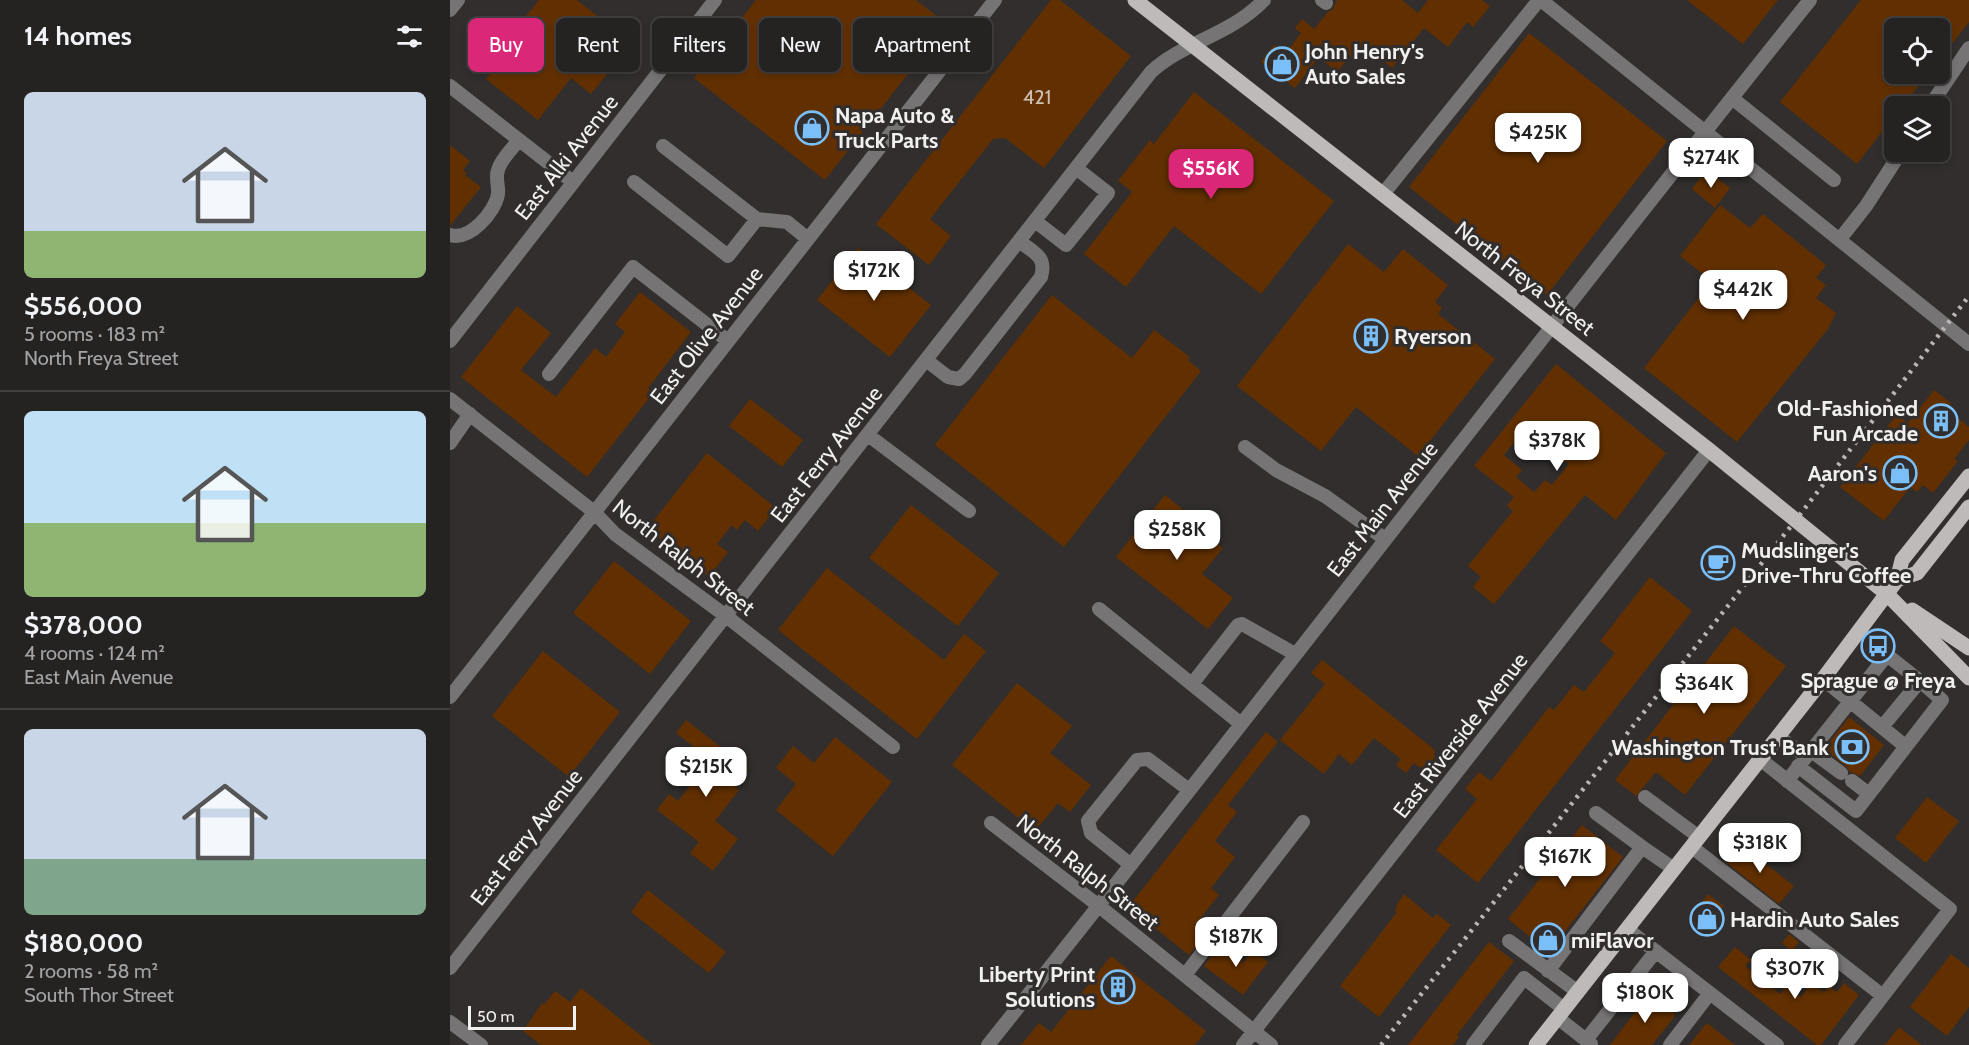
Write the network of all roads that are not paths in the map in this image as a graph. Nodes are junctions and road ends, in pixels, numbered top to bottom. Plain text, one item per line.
1 (458, 0) edge
2 (716, 0) edge
3 (995, 0) edge
4 (1135, 0) edge
5 (1264, 0) edge
6 (1540, 0) edge
7 (1810, 0) edge
8 (450, 10) edge
9 (1192, 47) junction
10 (1969, 48) edge
11 (450, 86) edge
12 (1937, 96) edge
13 (1732, 98) junction
14 (1705, 131) junction
15 (519, 140) junction
16 (663, 146) dead end
17 (1895, 162) edge
18 (1076, 168) junction
19 (1834, 180) dead end
20 (573, 182) junction
21 (634, 182) dead end
22 (1383, 194) junction
23 (757, 219) junction
24 (1035, 221) junction
25 (450, 235) edge
26 (808, 239) junction
27 (1840, 239) junction
28 (1019, 241) junction
29 (1550, 327) junction
30 (450, 341) edge
31 (728, 341) junction
32 (1969, 344) edge
33 (927, 360) junction
34 (549, 374) dead end
35 (450, 399) edge
36 (470, 414) junction
37 (867, 435) junction
38 (450, 443) edge
39 (1245, 447) dead end
40 (1709, 450) junction
41 (1969, 476) edge
42 (1969, 507) edge
43 (969, 511) dead end
44 (594, 512) junction
45 (1385, 539) junction
46 (1898, 580) junction
47 (1887, 594) junction
48 (1099, 609) dead end
49 (726, 616) junction
50 (1969, 648) edge
51 (1295, 654) junction
52 (1969, 678) edge
53 (1823, 679) junction
54 (1920, 681) junction
55 (1191, 684) junction
56 (450, 697) edge
57 (1849, 702) junction
58 (1241, 724) junction
59 (1882, 727) junction
60 (1778, 736) junction
61 (1905, 746) junction
62 (894, 747) dead end
63 (1804, 757) junction
64 (1760, 759) junction
65 (1787, 781) junction
66 (1189, 790) junction
67 (1869, 794) junction
68 (1645, 796) dead end
69 (1596, 813) dead end
70 (1303, 822) dead end
71 (991, 823) dead end
72 (1695, 842) junction
73 (1641, 847) junction
74 (1131, 865) junction
75 (1674, 869) junction
76 (1099, 906) junction
77 (1628, 929) junction
78 (1509, 941) dead end
79 (1656, 951) junction
80 (450, 968) edge
81 (1548, 970) junction
82 (1185, 975) junction
83 (1578, 992) junction
84 (1710, 993) junction
85 (1883, 996) junction
86 (1561, 1014) junction
87 (450, 1022) edge
88 (1254, 1031) junction
89 (1590, 1042) edge
90 (481, 1045) edge
91 (988, 1045) edge
92 (1243, 1045) edge
93 (1271, 1045) edge
94 (1473, 1045) edge
95 (1536, 1045) edge
96 (1670, 1045) edge
97 (1777, 1045) edge
98 (1845, 1045) edge

1 - 8 street
2 - 20 street, East Alki Avenue
3 - 26 street, East Olive Avenue
4 - 9 main road, North Freya Street
5 - 9 street, East Ferry Avenue
6 - 14 street
6 - 22 street
7 - 13 street, East Main Avenue
9 - 18 street, East Ferry Avenue
9 - 22 main road, North Freya Street
10 - 12 street
11 - 15 street
13 - 14 street, East Main Avenue
13 - 19 street
14 - 27 street
14 - 29 street, East Main Avenue
15 - 20 street
15 - 25 street
16 - 23 street
17 - 27 street
18 - 24 street, East Ferry Avenue
18 - 24 street
20 - 30 street, East Alki Avenue
21 - 23 street
22 - 29 main road, North Freya Street
23 - 26 street
24 - 28 street, East Ferry Avenue
26 - 31 street, East Olive Avenue
27 - 32 street
28 - 33 street, East Ferry Avenue
28 - 33 street
29 - 40 main road, North Freya Street
29 - 45 street, East Main Avenue
31 - 34 street
31 - 44 street, East Olive Avenue
33 - 37 street, East Ferry Avenue
35 - 36 street, North Ralph Street
36 - 38 street
36 - 44 street, North Ralph Street
37 - 43 street
37 - 49 street, East Ferry Avenue
39 - 45 street
40 - 47 main road, North Freya Street
40 - 88 street, East Riverside Avenue
41 - 46 main road
42 - 46 main road
44 - 49 street, North Ralph Street
44 - 56 street, East Olive Avenue
45 - 51 street, East Main Avenue
46 - 47 main road
47 - 50 main road
47 - 52 main road
47 - 53 main road
48 - 55 street
49 - 62 street, North Ralph Street
49 - 80 street, East Ferry Avenue
51 - 55 street
51 - 58 street, East Main Avenue
53 - 57 street
53 - 60 main road
54 - 57 street
54 - 59 street
54 - 61 street
55 - 58 street
57 - 59 street
57 - 63 street
58 - 66 street, East Main Avenue
59 - 61 street
60 - 63 street
60 - 64 main road
61 - 67 street
63 - 65 street
63 - 67 street
63 - 67 street
64 - 65 street
64 - 72 main road
65 - 85 street
66 - 74 street, East Main Avenue
66 - 74 street
68 - 72 street
69 - 73 street
70 - 82 street
71 - 76 street, North Ralph Street
72 - 75 main road
72 - 85 street
73 - 75 street
73 - 81 street
74 - 76 street, East Main Avenue
75 - 77 main road
76 - 82 street, North Ralph Street
76 - 91 street, East Main Avenue
77 - 79 street
77 - 83 main road
78 - 81 street
79 - 84 street
79 - 89 street
81 - 83 street
82 - 88 street, North Ralph Street
83 - 86 main road
84 - 96 street
84 - 97 street
85 - 98 street
86 - 89 street
86 - 94 street
86 - 95 main road
87 - 90 street
88 - 92 street, East Riverside Avenue
88 - 93 street, North Ralph Street

